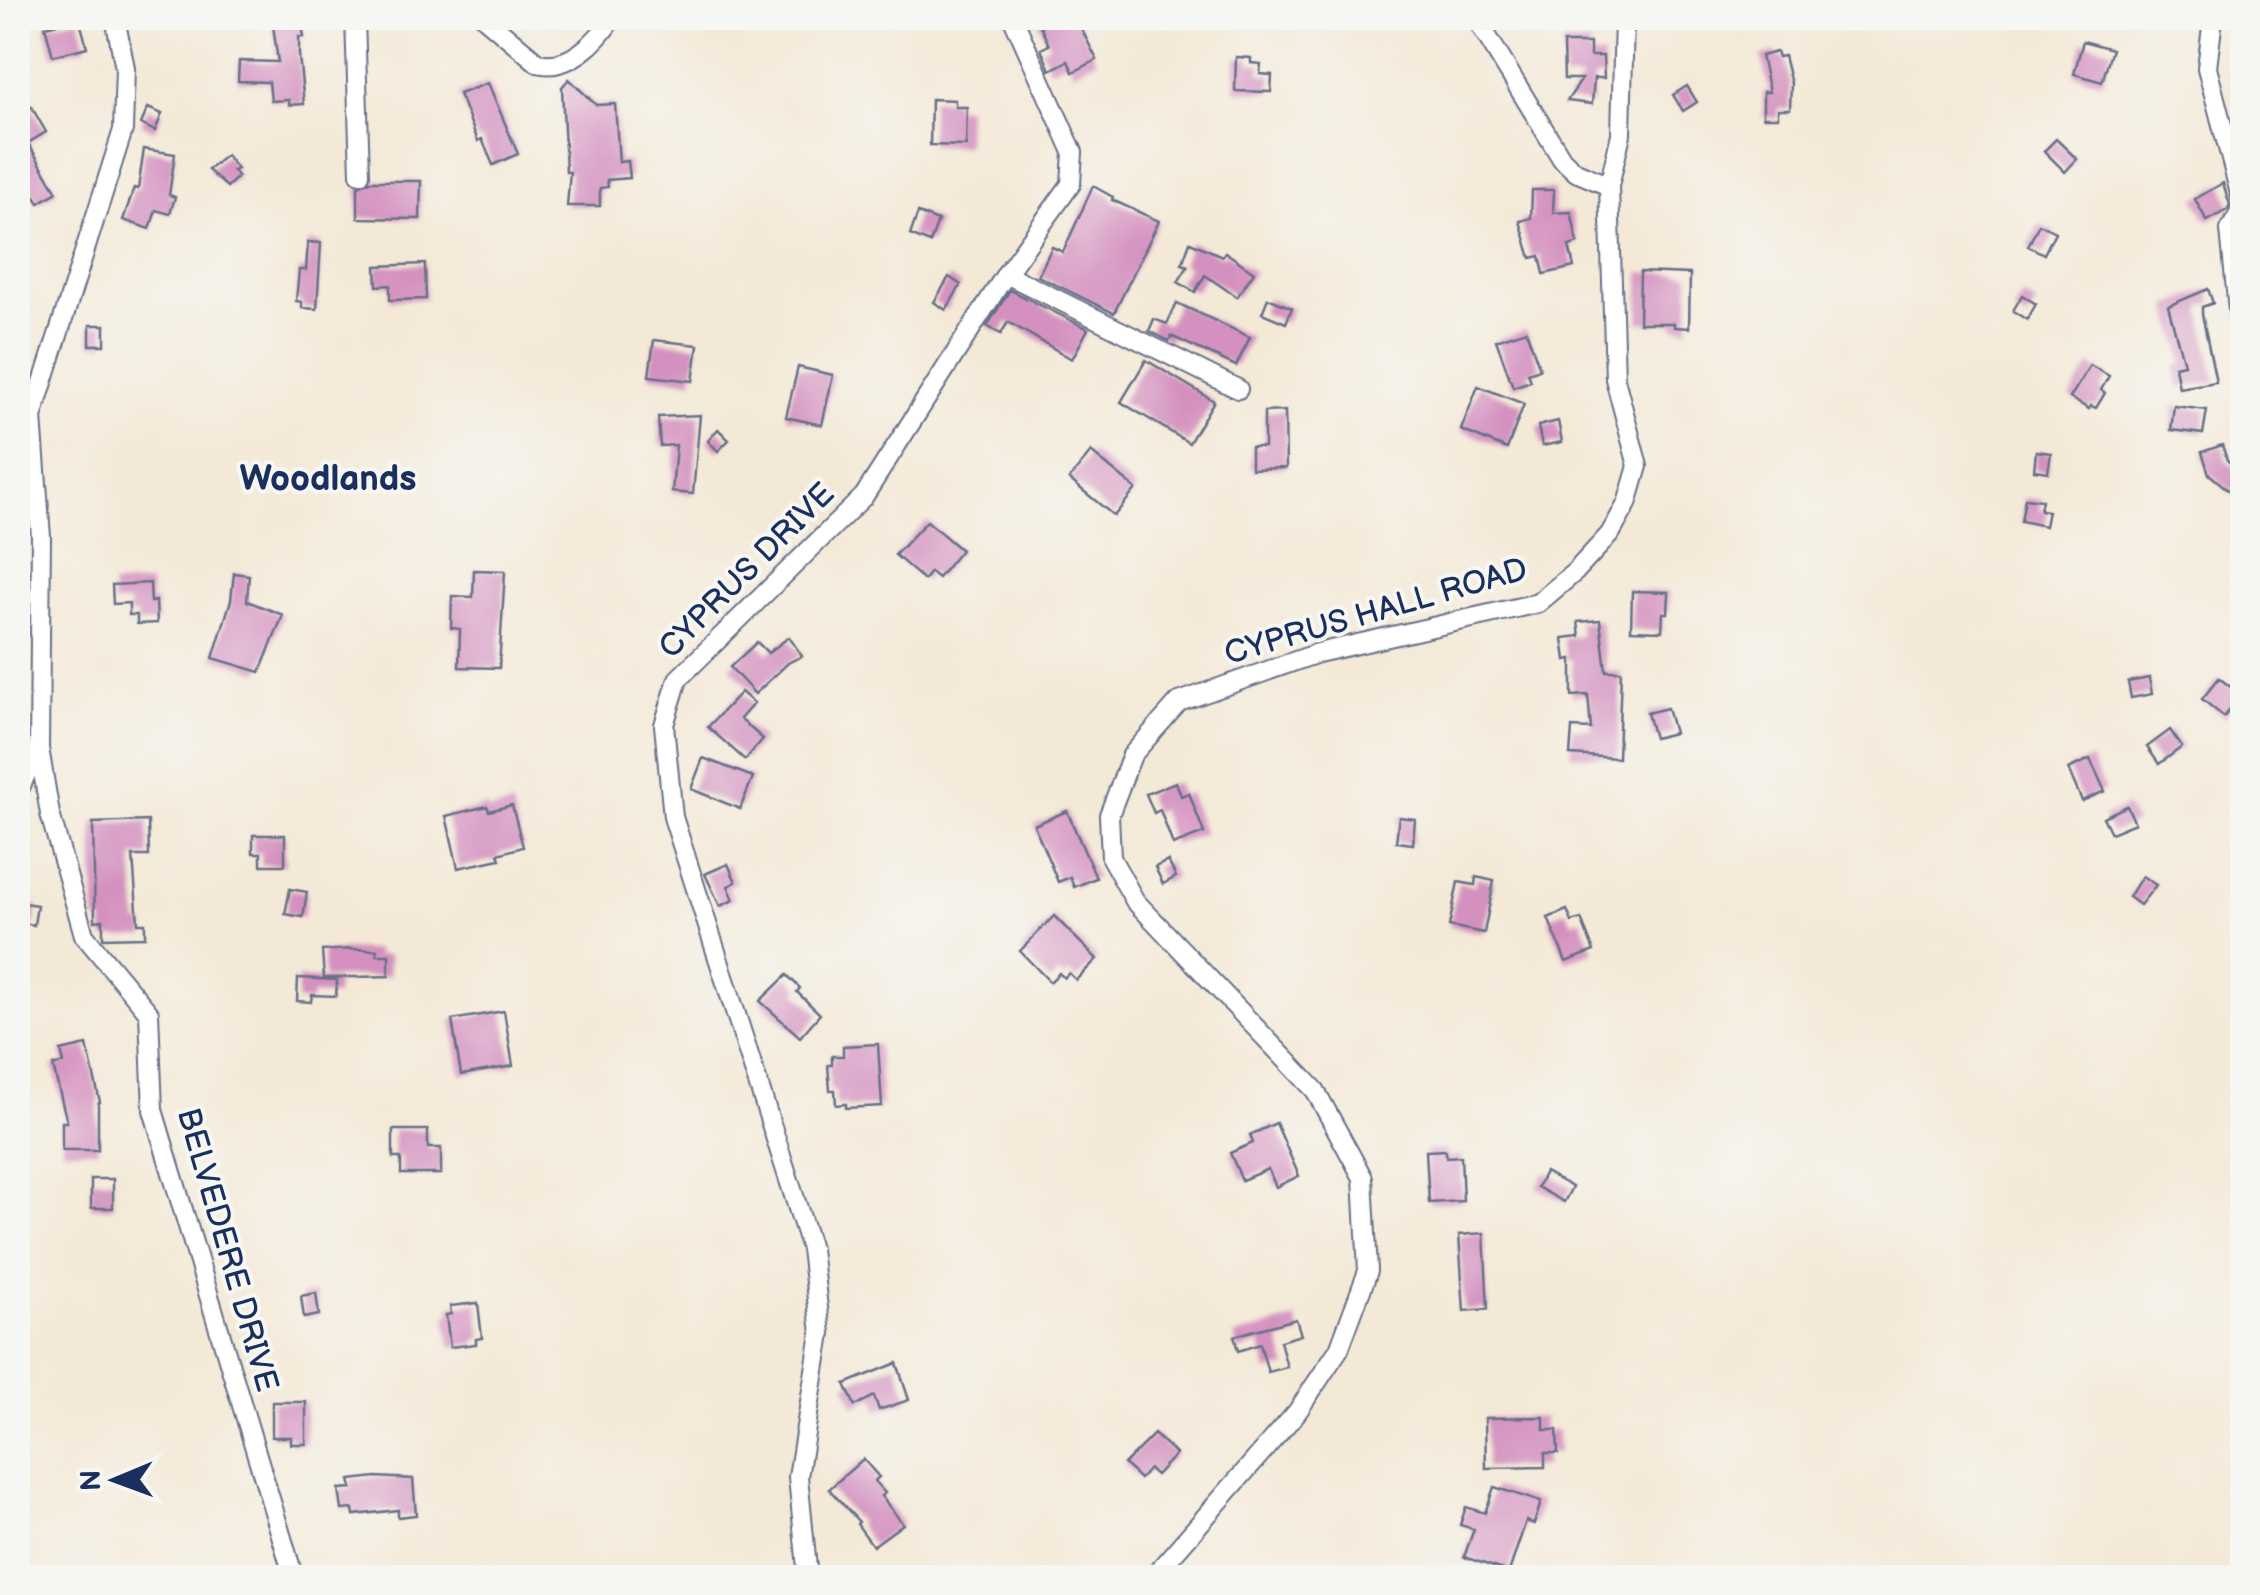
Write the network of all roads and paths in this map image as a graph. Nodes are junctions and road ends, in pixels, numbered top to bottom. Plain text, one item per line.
1 (115, 18) edge
2 (355, 18) edge
3 (485, 18) edge
4 (612, 18) edge
5 (1013, 18) edge
6 (1476, 18) edge
7 (1624, 18) edge
8 (2214, 18) edge
9 (360, 174) dead end
10 (2239, 175) edge
11 (1609, 186) junction
12 (2242, 201) edge
13 (2242, 209) edge
14 (1006, 274) junction
15 (2242, 350) edge
16 (1238, 389) dead end
17 (39, 748) junction
18 (18, 792) edge
19 (1162, 1575) edge
20 (294, 1578) edge
21 (808, 1578) edge

1 - 17 street, BELVEDERE DRIVE
2 - 9 street
3 - 4 street
5 - 14 street, CYPRUS DRIVE
6 - 11 street
7 - 11 street, CYPRUS HALL ROAD
8 - 10 street
10 - 12 street
11 - 19 street, CYPRUS HALL ROAD
13 - 15 street
14 - 16 street
14 - 21 street, CYPRUS DRIVE
17 - 18 street
17 - 20 street, BELVEDERE DRIVE

